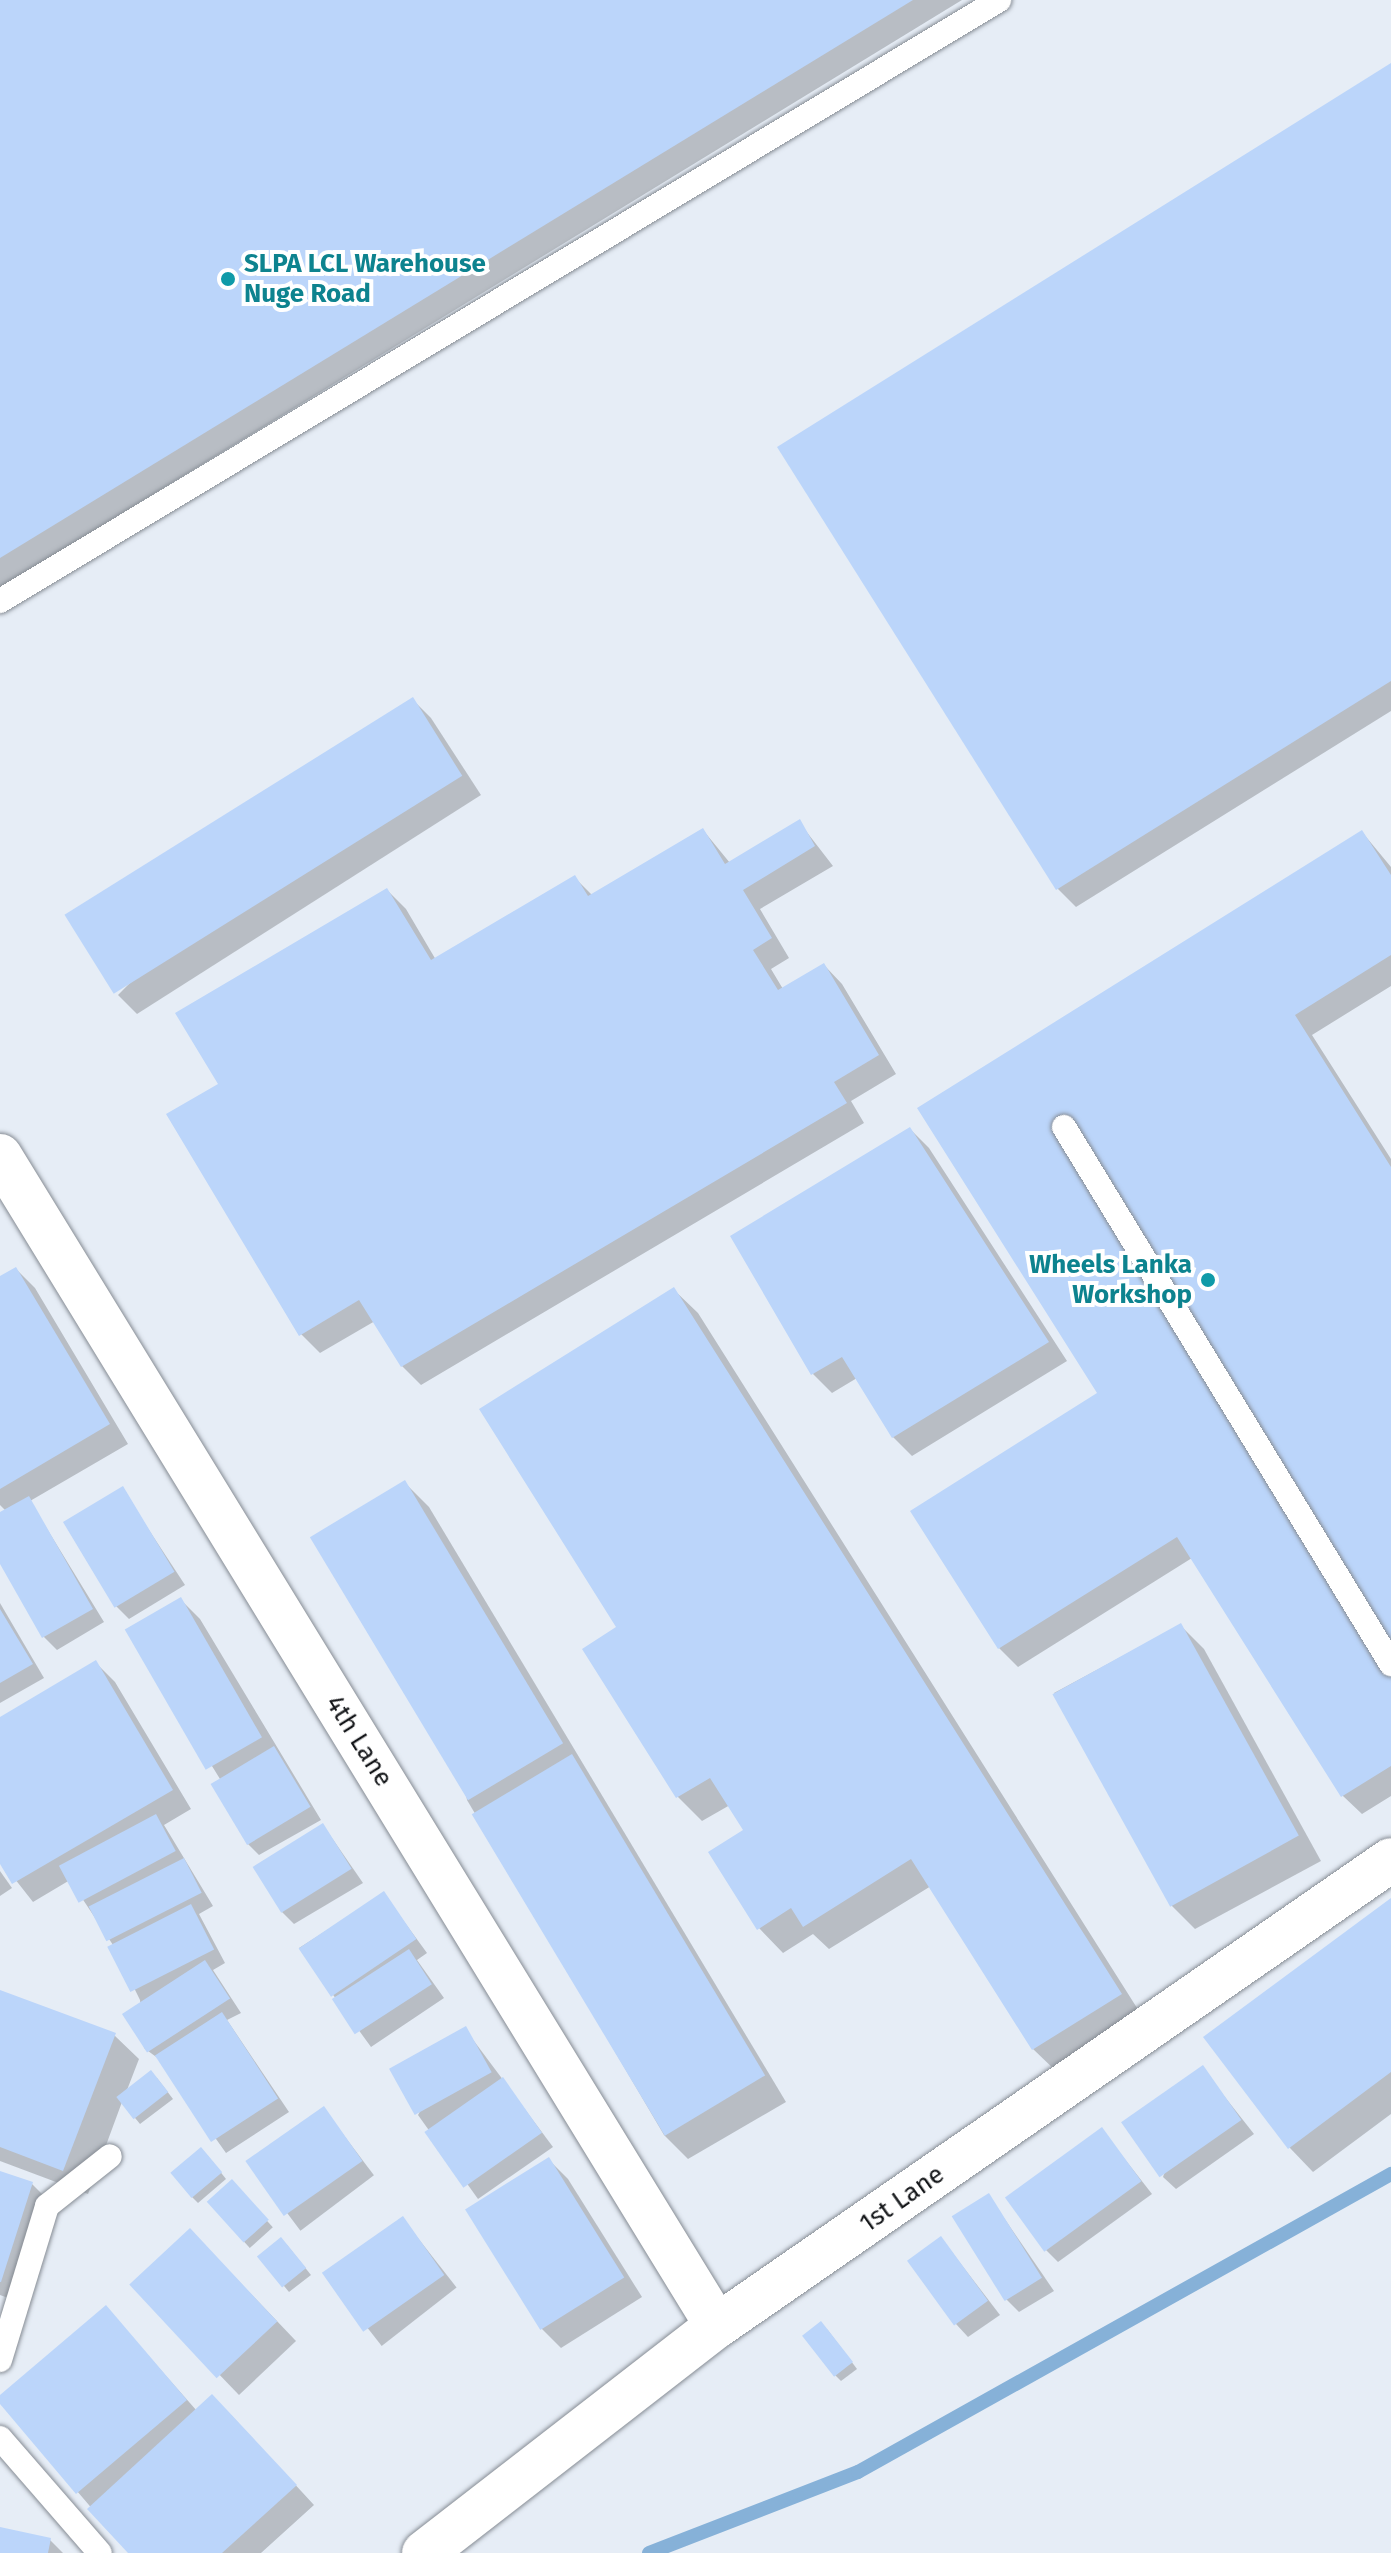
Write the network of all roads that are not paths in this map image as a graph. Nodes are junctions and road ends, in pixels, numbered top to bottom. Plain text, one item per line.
1 (999, 0) edge
2 (0, 601) edge
3 (1064, 1127) dead end
4 (0, 1156) edge
5 (1391, 1664) edge
6 (1391, 1860) edge
7 (110, 2156) dead end
8 (717, 2326) junction
9 (0, 2360) edge
10 (0, 2438) edge
11 (100, 2553) edge
12 (424, 2553) edge

1 - 2 lane
3 - 5 lane
4 - 8 street, 4th Lane
6 - 8 street, 1st Lane
7 - 9 lane
8 - 12 street, 1st Lane
10 - 11 lane

